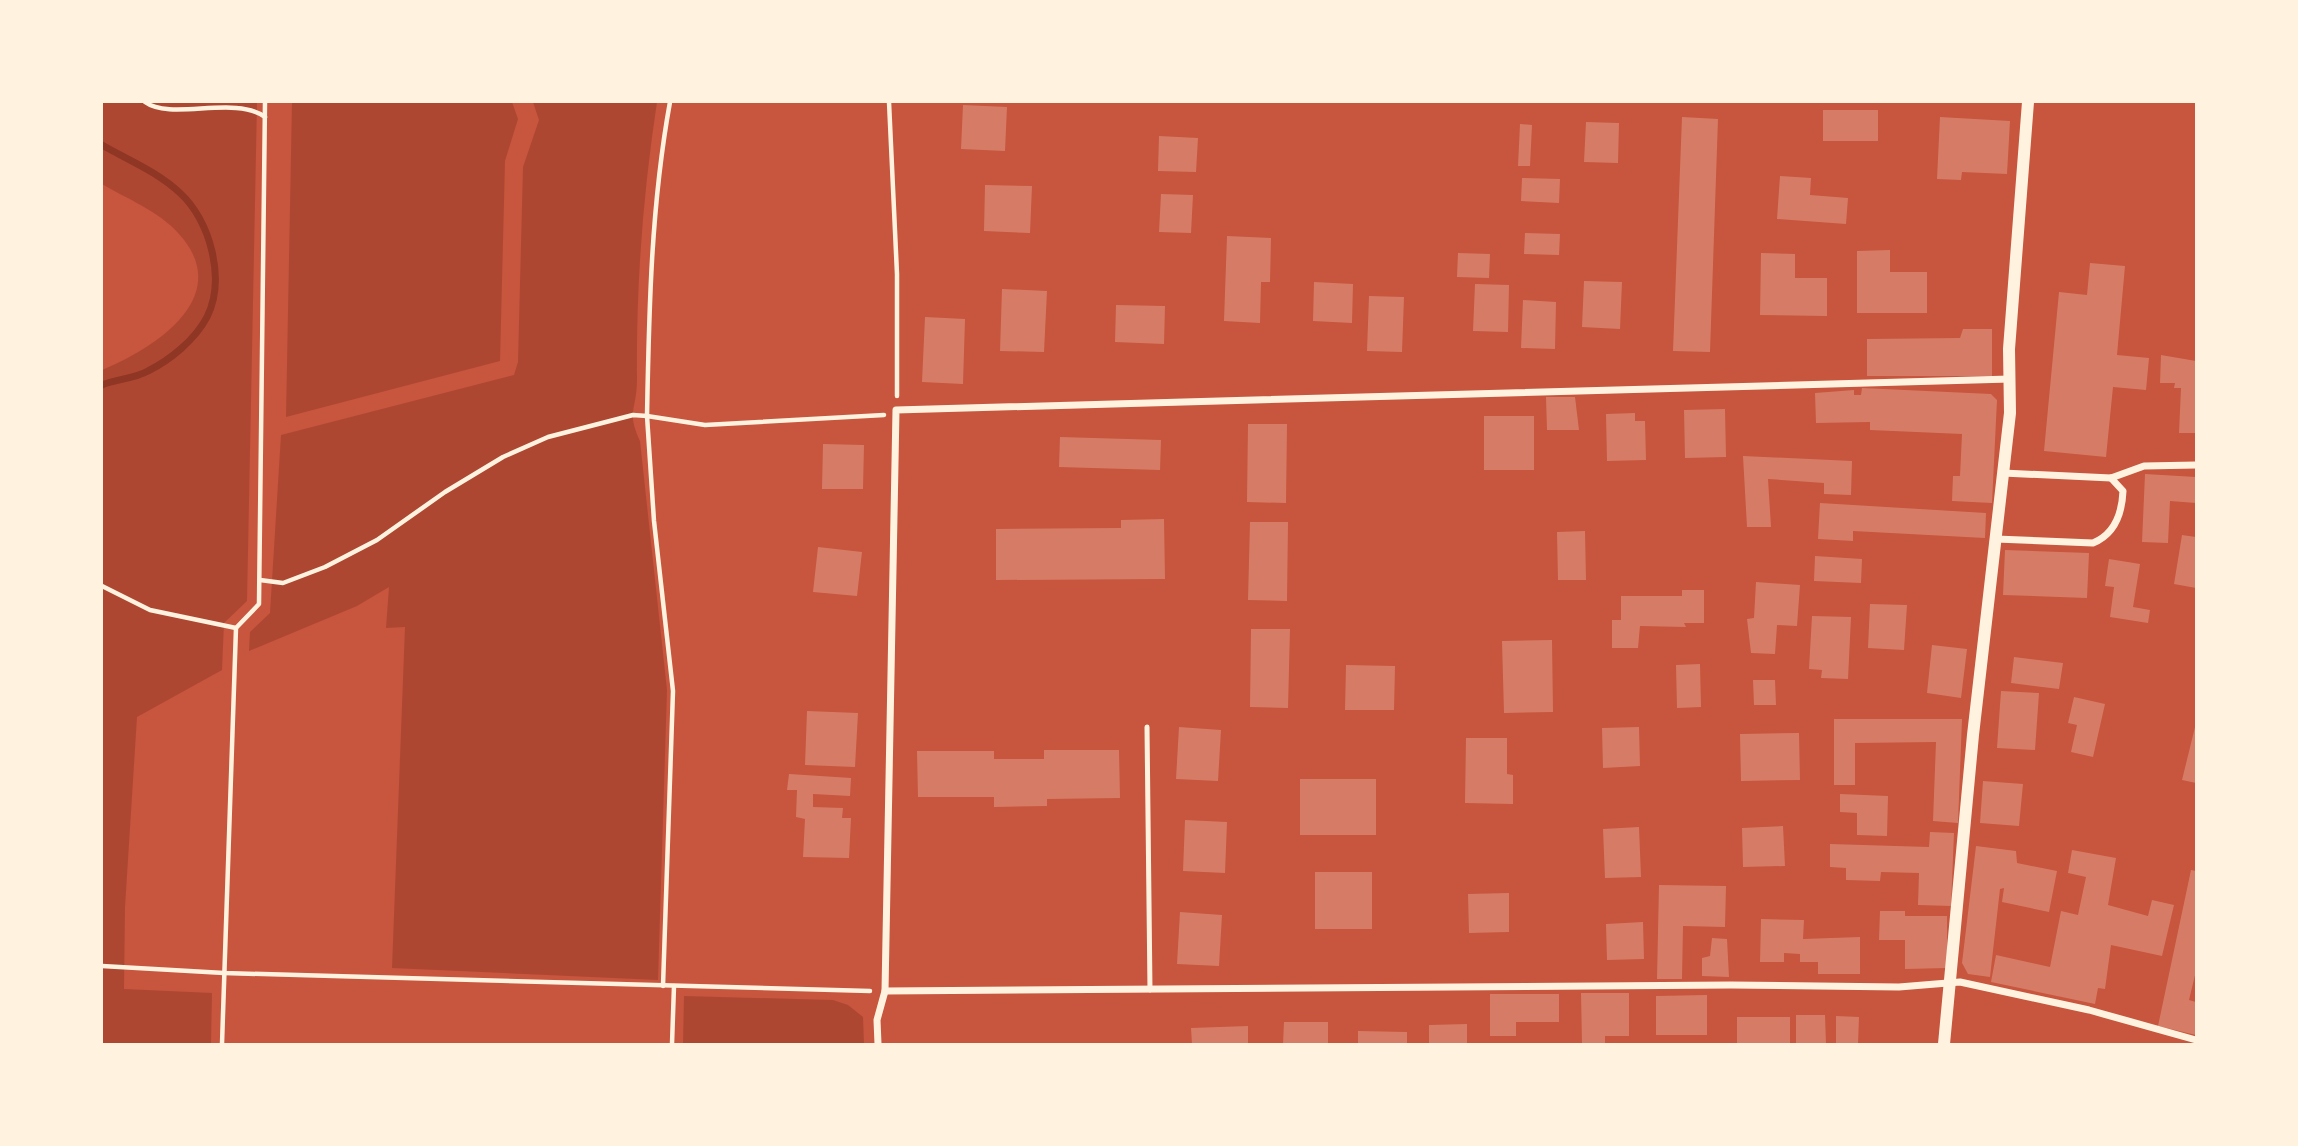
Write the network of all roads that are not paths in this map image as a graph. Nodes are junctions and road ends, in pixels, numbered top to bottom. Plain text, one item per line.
1 (2028, 102) edge
2 (2010, 379) junction
3 (2196, 464) edge
4 (2003, 473) junction
5 (2110, 478) junction
6 (1996, 539) junction
7 (1147, 727) dead end
8 (1949, 983) junction
9 (885, 991) junction
10 (1150, 992) junction
11 (2196, 1040) edge
12 (878, 1045) edge
13 (1944, 1045) edge

1 - 2 street
2 - 4 street
2 - 9 street
3 - 5 street
4 - 5 street
4 - 6 street
5 - 6 street
6 - 8 street
7 - 10 lane
8 - 10 street
8 - 11 street
8 - 13 street
9 - 10 street
9 - 12 street

